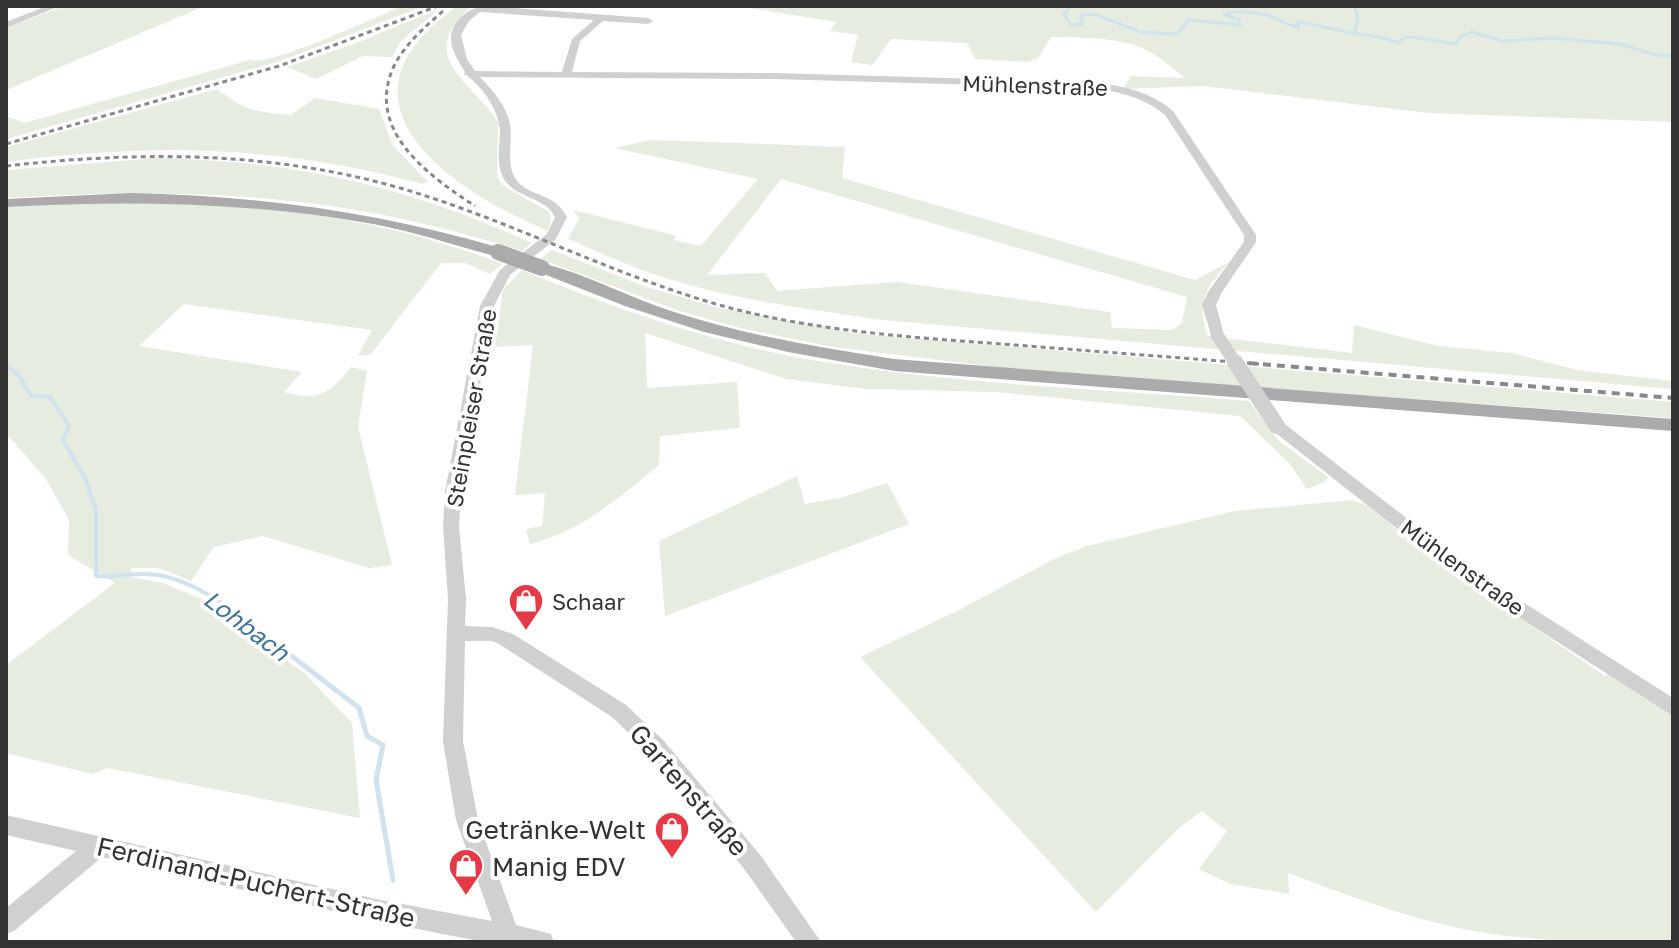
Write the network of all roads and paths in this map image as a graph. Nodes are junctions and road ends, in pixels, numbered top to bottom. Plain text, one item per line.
1 (55, 6) edge
2 (479, 8) edge
3 (600, 19) junction
4 (648, 21) dead end
5 (6, 25) edge
6 (469, 74) junction
7 (566, 75) junction
8 (6, 203) edge
9 (1673, 425) edge
10 (455, 633) junction
11 (1673, 708) edge
12 (6, 825) edge
13 (98, 847) junction
14 (6, 923) edge
15 (509, 938) edge
16 (543, 942) edge
17 (810, 942) edge

1 - 5 street
2 - 3 street
2 - 6 street, Steinpleiser Straße
3 - 4 street
3 - 7 street
6 - 7 street, Mühlenstraße
6 - 10 street, Steinpleiser Straße
7 - 11 street, Mühlenstraße, bridge
8 - 9 main road, bridge
10 - 15 street, Steinpleiser Straße
10 - 17 street, Gartenstraße
12 - 13 street, Ferdinand-Puchert-Straße
13 - 14 street
13 - 15 street, Ferdinand-Puchert-Straße
15 - 16 street, Ferdinand-Puchert-Straße

